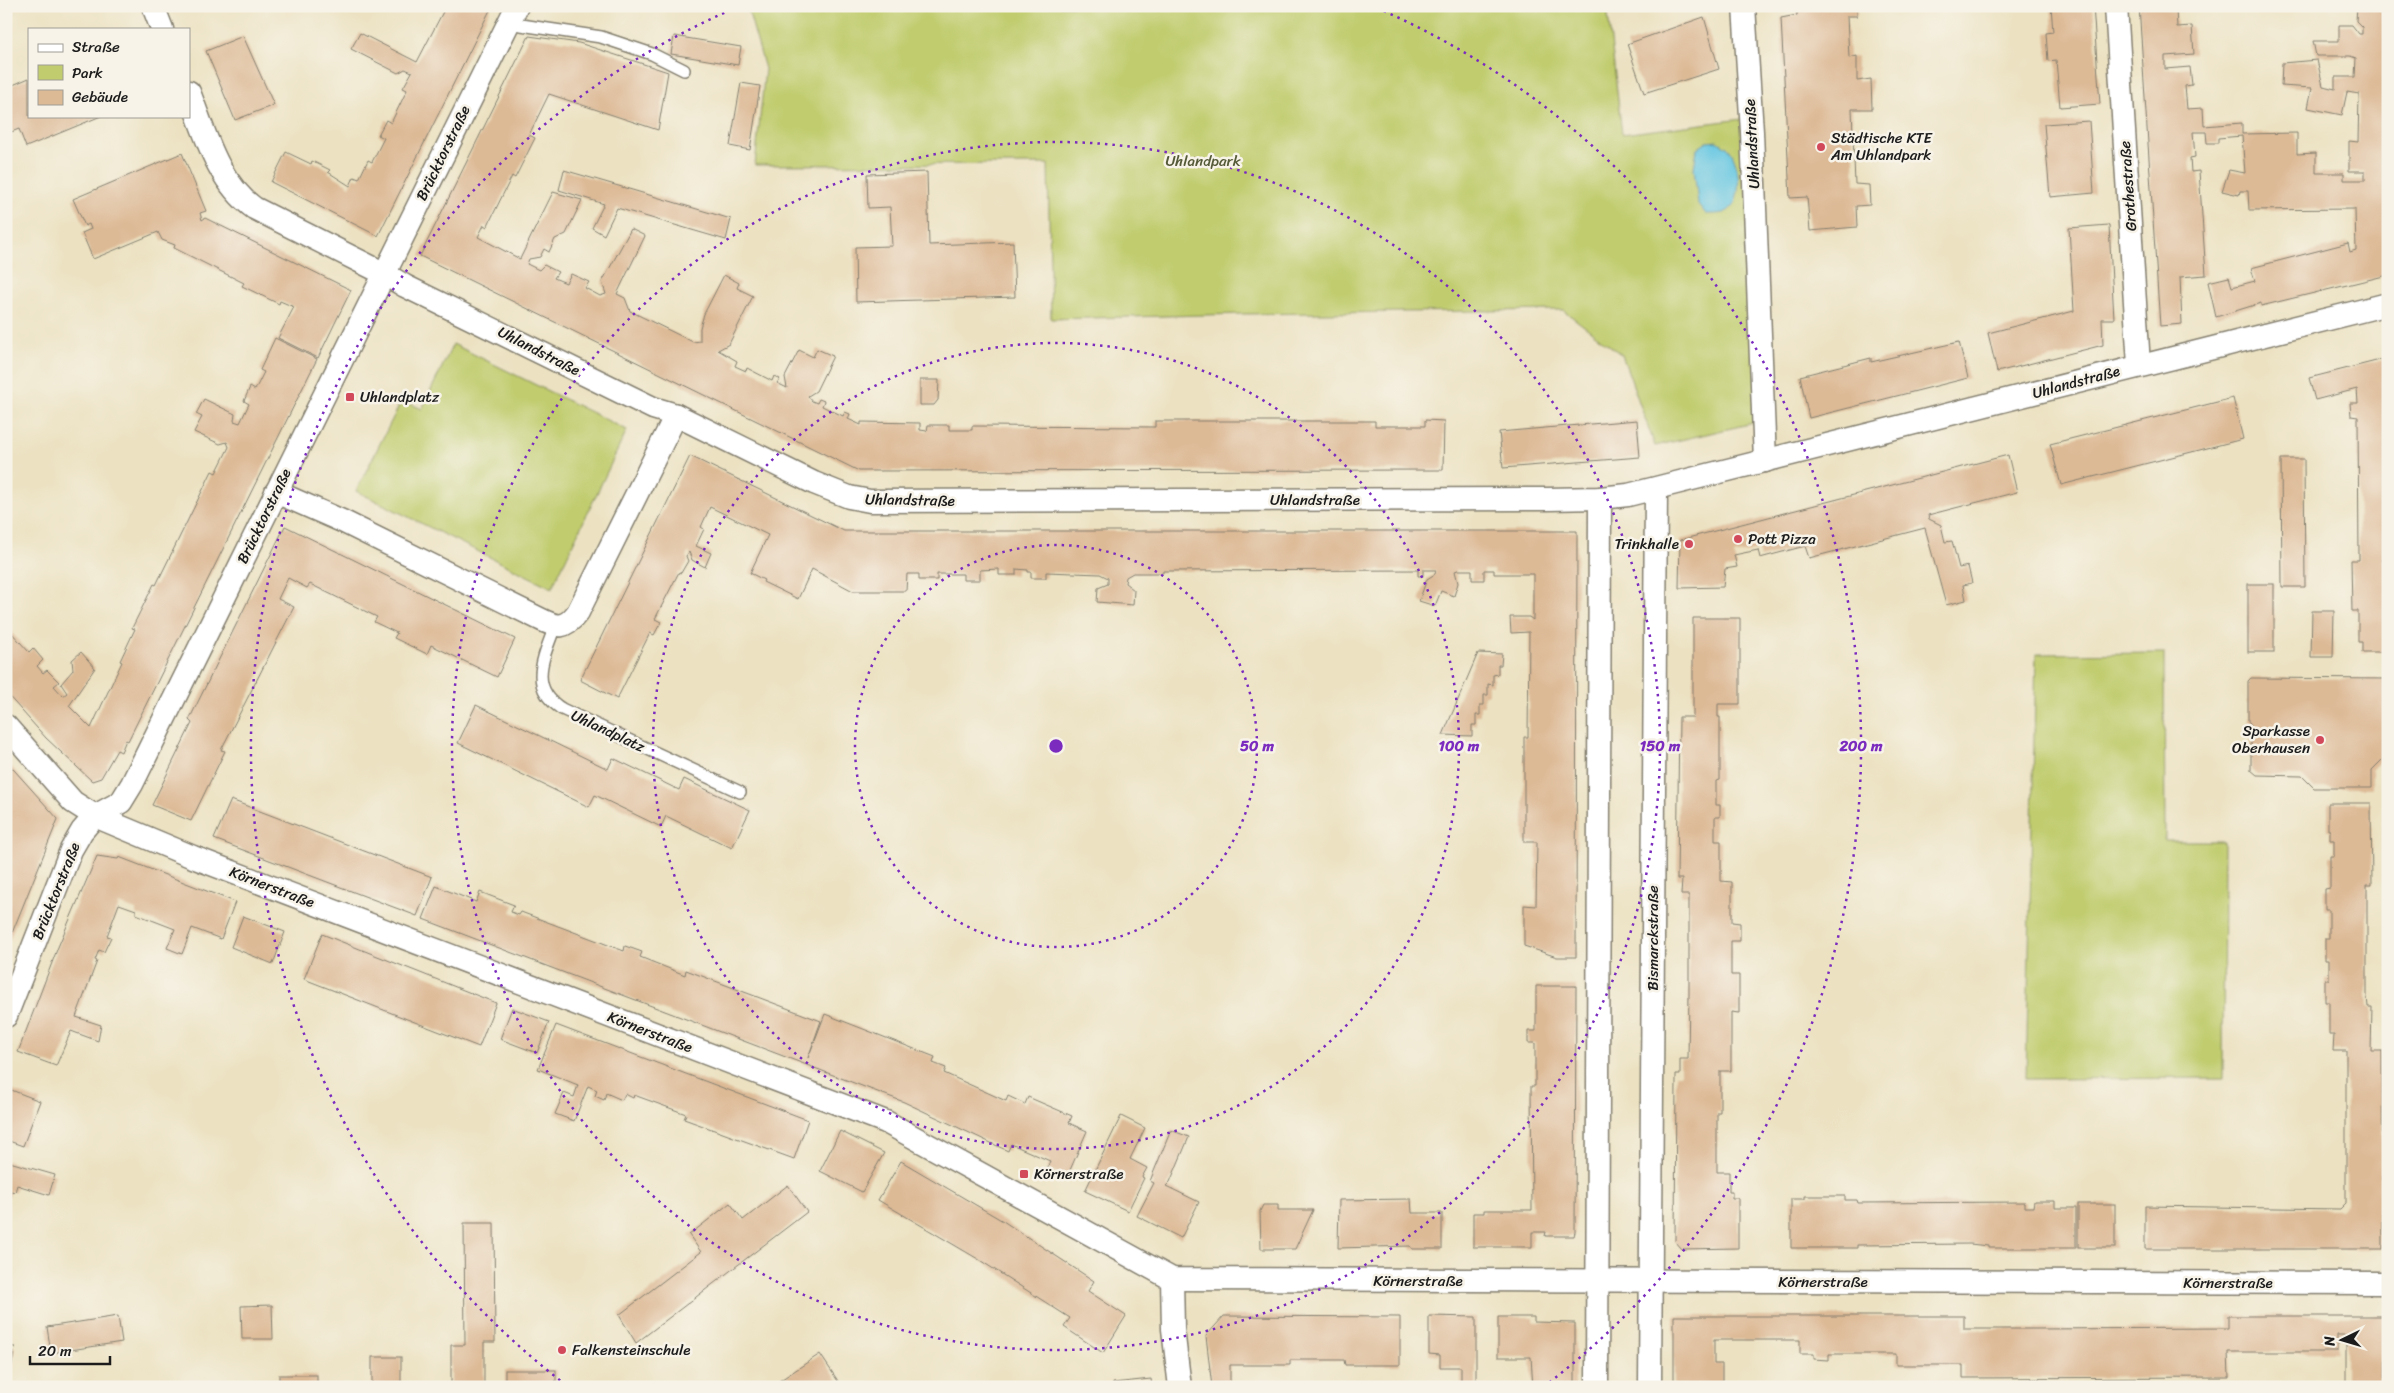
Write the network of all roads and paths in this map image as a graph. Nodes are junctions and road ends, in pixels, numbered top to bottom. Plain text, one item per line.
1 (153, 6) edge
2 (1744, 6) edge
3 (2116, 6) edge
4 (512, 14) edge
5 (162, 28) edge
6 (684, 70) dead end
7 (190, 94) edge
8 (383, 273) junction
9 (2388, 304) edge
10 (2139, 365) junction
11 (676, 415) junction
12 (1765, 461) junction
13 (1656, 489) junction
14 (276, 492) junction
15 (1600, 498) junction
16 (555, 626) junction
17 (6, 726) edge
18 (740, 792) dead end
19 (95, 816) junction
20 (6, 1016) edge
21 (1172, 1279) junction
22 (1597, 1279) junction
23 (1652, 1280) junction
24 (2388, 1283) edge
25 (1180, 1387) edge
26 (1597, 1387) edge
27 (1650, 1387) edge

1 - 5 street
2 - 12 street, Uhlandstraße
3 - 10 street, Grothestraße
4 - 6 lane
4 - 8 street, Brücktorstraße
7 - 8 street, Uhlandstraße
8 - 11 street, Uhlandstraße
8 - 14 street, Brücktorstraße
9 - 10 street, Uhlandstraße
10 - 12 street, Uhlandstraße
11 - 15 street, Uhlandstraße
11 - 16 street
12 - 13 street, Uhlandstraße
13 - 15 street, Uhlandstraße
13 - 23 street, Bismarckstraße
14 - 16 street
14 - 19 street, Brücktorstraße
15 - 22 street
16 - 18 lane, Uhlandplatz
17 - 19 street, Körnerstraße
19 - 20 street, Brücktorstraße
19 - 21 street, Körnerstraße
21 - 22 street, Körnerstraße
21 - 25 street
22 - 23 street, Körnerstraße
22 - 26 street
23 - 24 street, Körnerstraße
23 - 27 street, Bismarckstraße

